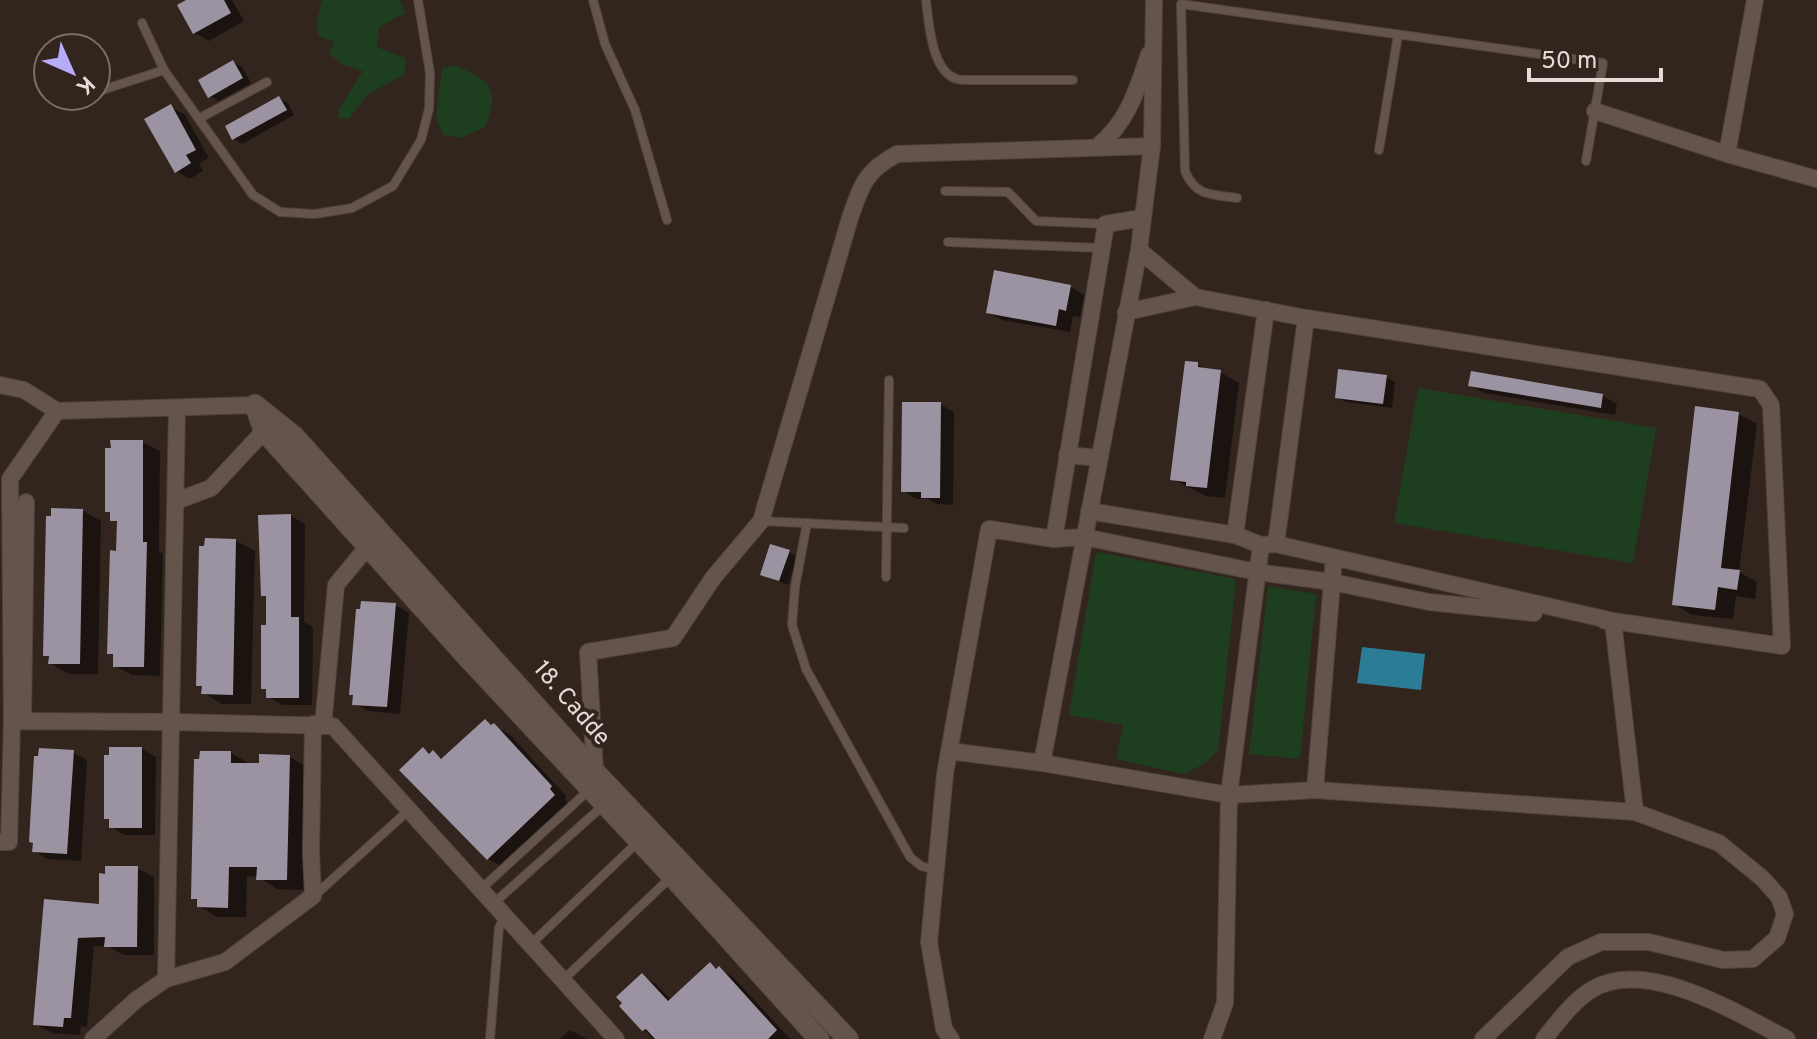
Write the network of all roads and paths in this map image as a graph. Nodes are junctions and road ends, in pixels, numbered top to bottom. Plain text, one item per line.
1 (418, 0) edge
2 (593, 0) edge
3 (926, 0) edge
4 (1154, 0) edge
5 (1755, 0) edge
6 (142, 23) dead end
7 (1398, 35) junction
8 (1154, 41) junction
9 (164, 70) junction
10 (1073, 80) dead end
11 (267, 82) dead end
12 (112, 87) edge
13 (1595, 111) junction
14 (200, 118) junction
15 (1152, 146) junction
16 (1097, 147) junction
17 (1379, 150) dead end
18 (1727, 154) junction
19 (1586, 161) dead end
20 (1817, 179) edge
21 (945, 191) dead end
22 (1237, 198) dead end
23 (1142, 218) junction
24 (667, 220) dead end
25 (1106, 224) junction
26 (948, 242) dead end
27 (1102, 248) junction
28 (1139, 250) junction
29 (1195, 297) junction
30 (1266, 310) junction
31 (1126, 312) junction
32 (1306, 318) junction
33 (889, 380) dead end
34 (0, 385) edge
35 (255, 405) junction
36 (177, 409) junction
37 (57, 411) junction
38 (264, 431) junction
39 (1067, 455) junction
40 (1100, 458) junction
41 (176, 501) junction
42 (26, 502) dead end
43 (1089, 511) junction
44 (761, 521) junction
45 (807, 523) junction
46 (887, 528) junction
47 (904, 528) dead end
48 (1235, 535) junction
49 (1084, 537) junction
50 (1054, 539) junction
51 (369, 545) junction
52 (1268, 545) junction
53 (1334, 558) junction
54 (1257, 572) junction
55 (886, 577) dead end
56 (1332, 582) junction
57 (1613, 621) junction
58 (18, 721) junction
59 (173, 722) junction
60 (318, 725) junction
61 (949, 751) junction
62 (1042, 763) junction
63 (597, 788) junction
64 (1315, 790) junction
65 (1229, 795) junction
66 (409, 810) junction
67 (1635, 812) junction
68 (639, 840) junction
69 (0, 842) edge
70 (936, 870) junction
71 (672, 876) junction
72 (480, 889) junction
73 (313, 896) junction
74 (499, 909) junction
75 (530, 945) junction
76 (166, 979) junction
77 (562, 980) junction
78 (93, 1039) edge
79 (490, 1039) edge
80 (616, 1039) edge
81 (819, 1039) edge
82 (848, 1039) edge
83 (951, 1039) edge
84 (1212, 1039) edge
85 (1483, 1039) edge
86 (1544, 1039) edge
87 (1787, 1039) edge

1 - 14 lane
2 - 24 lane
3 - 10 lane
4 - 8 street
5 - 18 street
6 - 9 lane
7 - 13 lane
7 - 17 lane
7 - 22 lane
8 - 15 street
8 - 16 street
9 - 12 lane
9 - 14 lane
11 - 14 lane
13 - 18 street
13 - 19 lane
15 - 16 street
15 - 23 street
16 - 44 street
18 - 20 street
21 - 25 lane
23 - 25 street
23 - 28 street
25 - 27 street
26 - 27 lane
27 - 39 street
28 - 29 street
28 - 31 street
29 - 30 street
29 - 31 street
30 - 32 street
30 - 48 street
31 - 40 street
32 - 52 street
32 - 57 street
33 - 46 lane
34 - 37 street
35 - 36 street
35 - 38 street, 18. Cadde
35 - 63 street, 18. Cadde
36 - 37 street
36 - 41 street
37 - 58 street
38 - 41 street
38 - 51 street, 18. Cadde
39 - 40 street
39 - 50 street
40 - 43 street
41 - 59 street
42 - 58 street
43 - 48 street
43 - 49 street
44 - 45 lane
44 - 63 street
45 - 46 lane
45 - 70 lane
46 - 47 lane
46 - 55 lane
48 - 52 street
49 - 50 street
49 - 54 street
49 - 62 street
50 - 61 street
51 - 60 street
51 - 63 street, 18. Cadde
52 - 53 street
52 - 54 street
53 - 56 street
53 - 57 street
54 - 56 street
54 - 65 street
56 - 57 street
56 - 64 street
57 - 67 street
58 - 59 street
58 - 69 street
59 - 60 street
59 - 76 street
60 - 66 street
60 - 73 street
61 - 62 street
61 - 70 street
62 - 65 street
63 - 68 street, 18. Cadde
63 - 72 lane
63 - 74 lane
63 - 82 street, 18. Cadde
64 - 65 street
64 - 67 street
65 - 84 street
66 - 72 street
66 - 73 lane
67 - 85 street
68 - 71 street, 18. Cadde
68 - 75 lane
70 - 83 street
71 - 77 lane
71 - 81 street, 18. Cadde
72 - 74 street
73 - 76 street
74 - 75 street
74 - 79 lane
75 - 77 street
76 - 78 street
77 - 80 street
86 - 87 street

